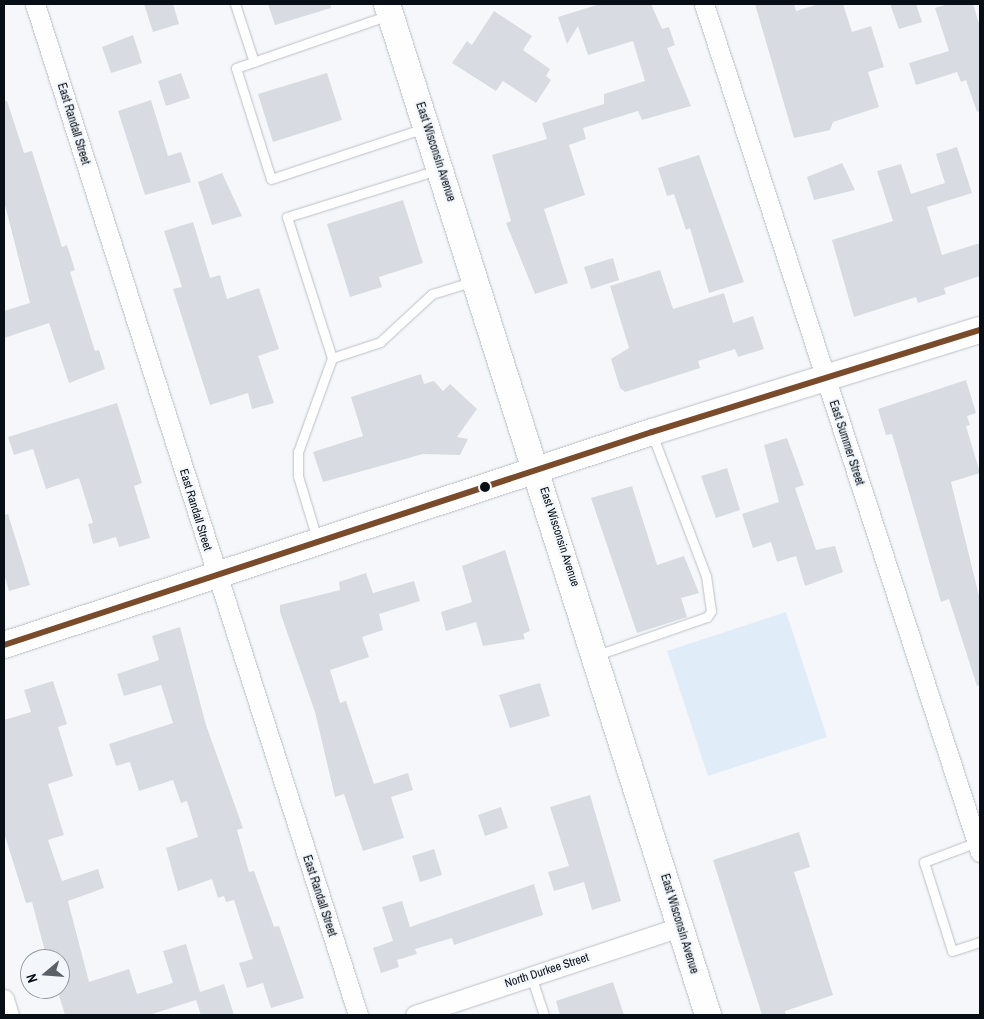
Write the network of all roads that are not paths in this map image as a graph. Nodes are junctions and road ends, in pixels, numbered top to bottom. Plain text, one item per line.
1 (35, 4) edge
2 (234, 4) edge
3 (704, 4) edge
4 (389, 9) edge
5 (254, 62) junction
6 (427, 127) junction
7 (441, 169) junction
8 (476, 280) junction
9 (980, 330) edge
10 (332, 358) junction
11 (825, 379) junction
12 (652, 432) junction
13 (537, 470) junction
14 (318, 541) junction
15 (215, 576) junction
16 (4, 645) edge
17 (596, 655) junction
18 (978, 839) edge
19 (680, 928) junction
20 (980, 942) edge
21 (532, 976) junction
22 (4, 999) edge
23 (9, 1015) edge
24 (358, 1015) edge
25 (415, 1015) edge
26 (544, 1015) edge
27 (708, 1015) edge

1 - 15 street, East Randall Street
2 - 5 lane
3 - 11 street, East Summer Street
4 - 5 lane
4 - 6 main road, East Wisconsin Avenue
5 - 6 lane
6 - 7 main road, East Wisconsin Avenue
7 - 8 main road, East Wisconsin Avenue
7 - 10 lane
8 - 10 lane
8 - 13 main road, East Wisconsin Avenue
9 - 11 main road
10 - 14 lane
11 - 12 main road
11 - 18 street, East Summer Street
12 - 13 main road
12 - 17 lane
13 - 14 main road
13 - 17 main road, East Wisconsin Avenue
14 - 15 main road
15 - 16 main road
15 - 24 street, East Randall Street
17 - 19 main road, East Wisconsin Avenue
18 - 20 lane
19 - 21 street, North Durkee Street
19 - 27 main road, East Wisconsin Avenue
21 - 25 street, North Durkee Street
21 - 26 lane
22 - 23 street

